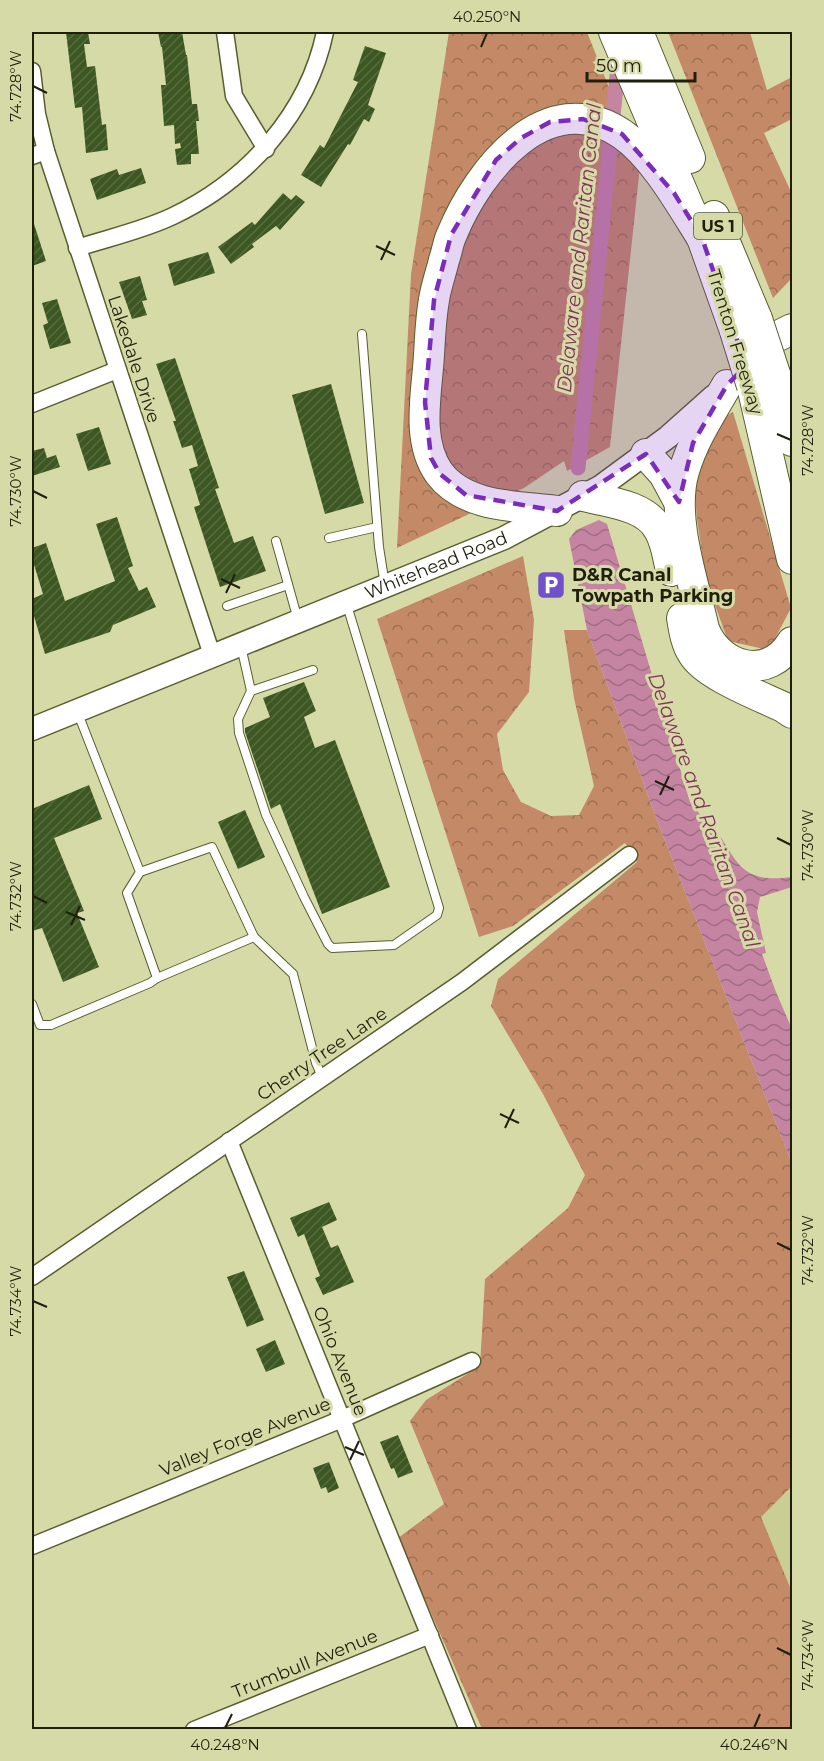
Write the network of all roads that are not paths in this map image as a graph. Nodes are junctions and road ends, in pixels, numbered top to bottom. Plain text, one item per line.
1 (225, 32) edge
2 (325, 32) edge
3 (614, 32) edge
4 (638, 32) edge
5 (32, 71) edge
6 (661, 142) junction
7 (266, 148) junction
8 (39, 154) edge
9 (77, 248) junction
10 (770, 327) edge
11 (362, 334) dead end
12 (117, 370) junction
13 (751, 382) junction
14 (32, 404) edge
15 (792, 441) edge
16 (646, 454) junction
17 (583, 500) junction
18 (679, 502) junction
19 (377, 527) junction
20 (329, 538) dead end
21 (276, 541) dead end
22 (792, 559) edge
23 (288, 585) junction
24 (385, 586) junction
25 (346, 602) junction
26 (227, 606) dead end
27 (298, 621) junction
28 (792, 642) edge
29 (240, 644) junction
30 (212, 655) junction
31 (313, 670) dead end
32 (251, 691) junction
33 (77, 710) junction
34 (792, 713) edge
35 (32, 725) edge
36 (629, 855) dead end
37 (140, 872) junction
38 (254, 937) junction
39 (157, 978) junction
40 (32, 1004) edge
41 (322, 1077) junction
42 (229, 1141) junction
43 (32, 1277) edge
44 (472, 1361) dead end
45 (342, 1419) junction
46 (32, 1546) edge
47 (430, 1635) junction
48 (194, 1730) edge
49 (468, 1730) edge

1 - 7 street
2 - 7 street
3 - 6 highway, Trenton Freeway / US 1
4 - 6 highway, Trenton Freeway / US 1
5 - 8 street, Lakedale Drive
6 - 10 highway, Trenton Freeway / US 1
6 - 10 highway, Trenton Freeway / US 1
6 - 17 highway
7 - 9 street
8 - 9 street, Lakedale Drive
9 - 12 street, Lakedale Drive
10 - 13 highway, Trenton Freeway / US 1, bridge
10 - 13 main road, Whitehead Road
11 - 19 lane
12 - 14 street
12 - 30 street, Lakedale Drive
13 - 15 highway, Trenton Freeway / US 1
13 - 16 main road, Whitehead Road
13 - 18 highway
13 - 22 highway, Trenton Freeway / US 1
16 - 17 main road, Whitehead Road
16 - 18 highway
17 - 24 main road, Whitehead Road
17 - 34 highway
18 - 28 highway
19 - 20 lane
19 - 24 lane
21 - 23 lane
23 - 26 lane
23 - 27 lane
24 - 25 main road, Whitehead Road
25 - 27 main road, Whitehead Road
25 - 32 lane
27 - 29 main road, Whitehead Road
29 - 30 main road, Whitehead Road
29 - 32 lane
30 - 33 main road, Whitehead Road
31 - 32 lane
33 - 35 main road, Whitehead Road
33 - 37 lane
36 - 41 street, Cherry Tree Lane
37 - 38 lane
37 - 39 lane
38 - 39 lane
38 - 41 lane
39 - 40 lane
41 - 42 street, Cherry Tree Lane
42 - 43 street, Cherry Tree Lane
42 - 45 street, Ohio Avenue
44 - 45 street, Valley Forge Avenue
45 - 46 street, Valley Forge Avenue
45 - 47 street, Ohio Avenue
47 - 48 street, Trumbull Avenue
47 - 49 street, Ohio Avenue

